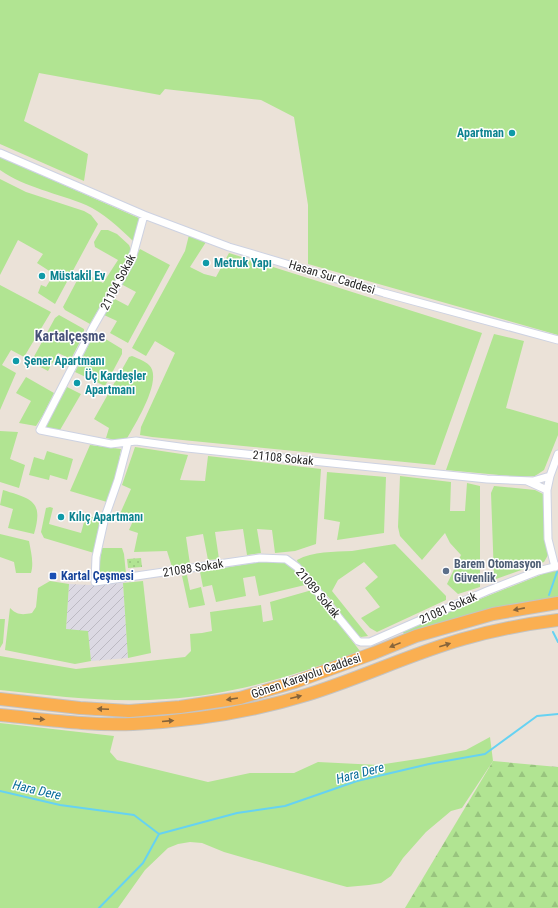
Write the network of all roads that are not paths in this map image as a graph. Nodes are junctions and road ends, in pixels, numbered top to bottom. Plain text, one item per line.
1 (0, 153) edge
2 (144, 215) junction
3 (558, 340) edge
4 (40, 430) joint
5 (128, 442) junction
6 (558, 454) edge
7 (550, 476) junction
8 (527, 481) junction
9 (547, 490) junction
10 (290, 561) joint
11 (556, 566) edge
12 (558, 603) edge
13 (558, 620) edge
14 (345, 625) joint
15 (0, 699) edge
16 (0, 715) edge

1 - 2 street, Hasan Sur Caddesi
2 - 3 street, Hasan Sur Caddesi
2 - 4 street, 21104 Sokak
4 - 5 street, 21108 Sokak
5 - 8 street, 21108 Sokak
5 - 10 street, 21088 Sokak
6 - 7 street
7 - 8 street, 21108 Sokak
7 - 9 street
8 - 9 street, 21108 Sokak
9 - 11 street
10 - 14 street, 21089 Sokak
11 - 14 street, 21081 Sokak
12 -> 15 highway, Gönen Karayolu Caddesi
16 -> 13 highway, Gönen Karayolu Caddesi

